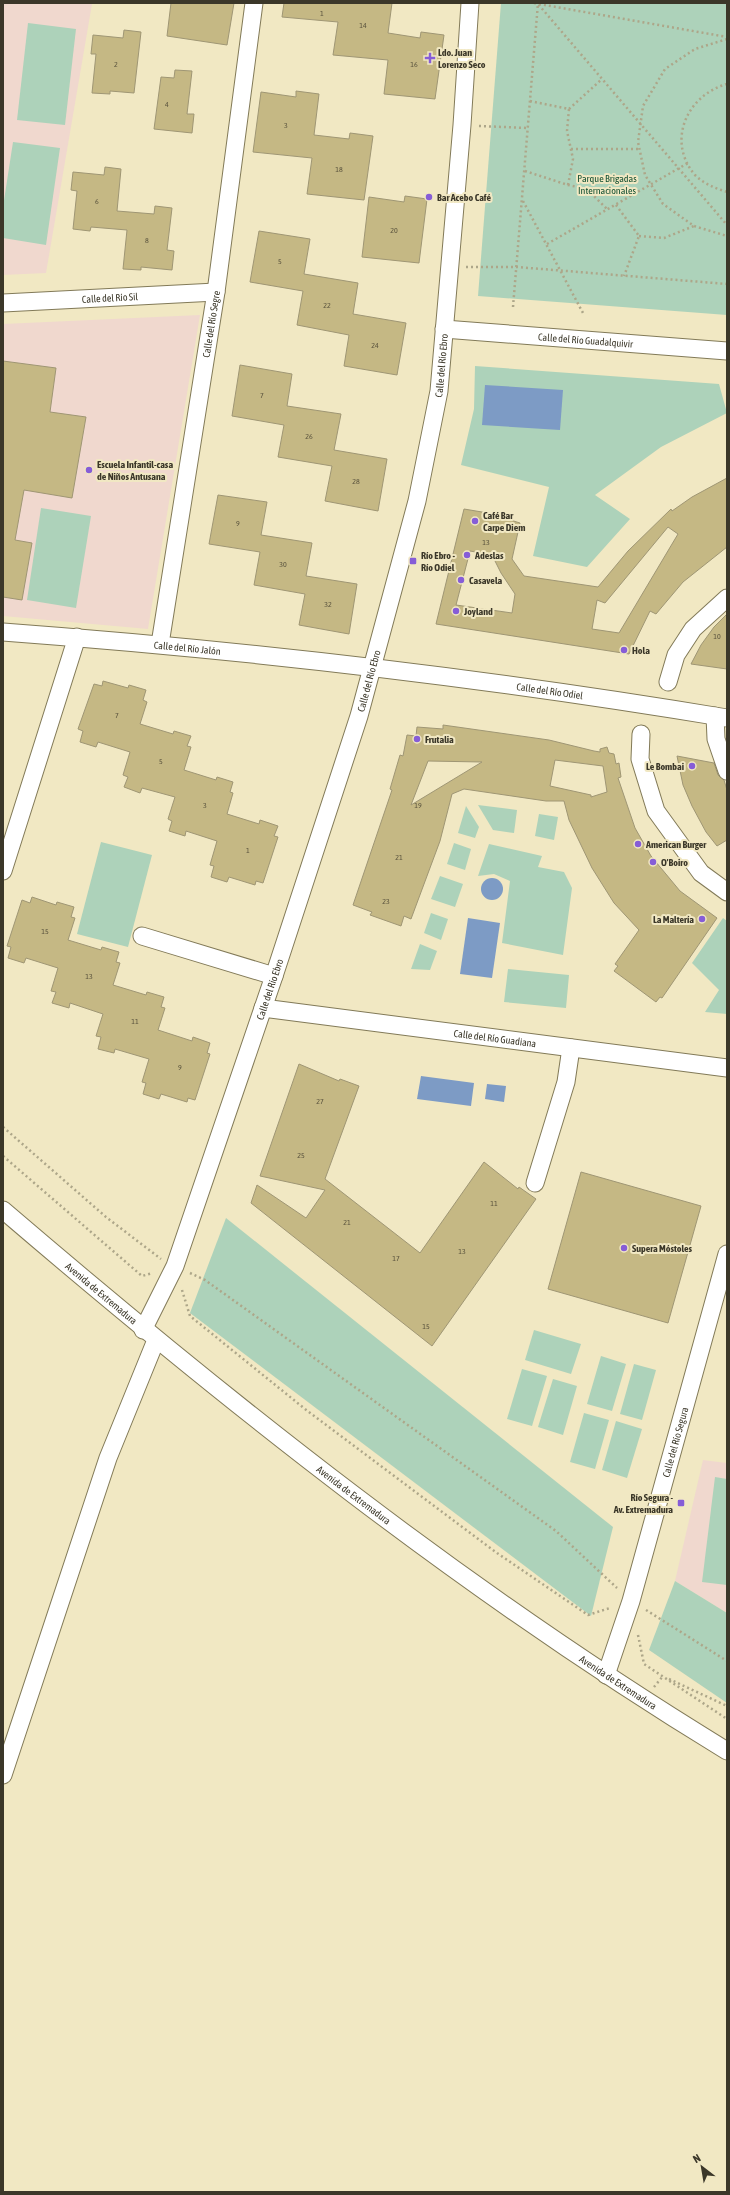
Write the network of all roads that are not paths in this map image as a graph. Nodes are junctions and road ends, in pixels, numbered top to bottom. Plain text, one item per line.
1 (254, 3) edge
2 (470, 3) edge
3 (216, 292) junction
4 (3, 303) edge
5 (444, 329) junction
6 (727, 351) edge
7 (727, 598) edge
8 (3, 632) edge
9 (77, 637) junction
10 (160, 644) junction
11 (372, 668) junction
12 (668, 682) dead end
13 (721, 717) edge
14 (641, 734) dead end
15 (727, 771) edge
16 (3, 871) edge
17 (727, 892) edge
18 (142, 936) dead end
19 (274, 976) junction
20 (263, 1008) junction
21 (571, 1048) junction
22 (727, 1068) edge
23 (535, 1183) dead end
24 (3, 1210) edge
25 (727, 1254) edge
26 (150, 1335) junction
27 (606, 1676) junction
28 (727, 1751) edge
29 (3, 1775) edge

1 - 3 street, Calle del Río Segre
2 - 5 street, Calle del Río Ebro
3 - 4 street, Calle del Río Sil
3 - 10 street, Calle del Río Segre
5 - 6 street, Calle del Río Guadalquivir
5 - 11 street, Calle del Río Ebro
7 - 12 street
8 - 9 street, Calle del Río Jalón
9 - 10 street, Calle del Río Jalón
9 - 16 street
10 - 11 street, Calle del Río Jalón
11 - 13 street, Calle del Río Odiel
11 - 19 street, Calle del Río Ebro
13 - 15 street
14 - 17 street
18 - 19 street
19 - 20 street, Calle del Río Ebro
20 - 21 street, Calle del Río Guadiana
20 - 26 street, Calle del Río Ebro
21 - 22 street, Calle del Río Guadiana
21 - 23 street
24 - 26 street, Avenida de Extremadura
25 - 27 street, Calle del Río Segura
26 - 27 street, Avenida de Extremadura
26 - 29 street, Calle del Río Ebro
27 - 28 street, Avenida de Extremadura

